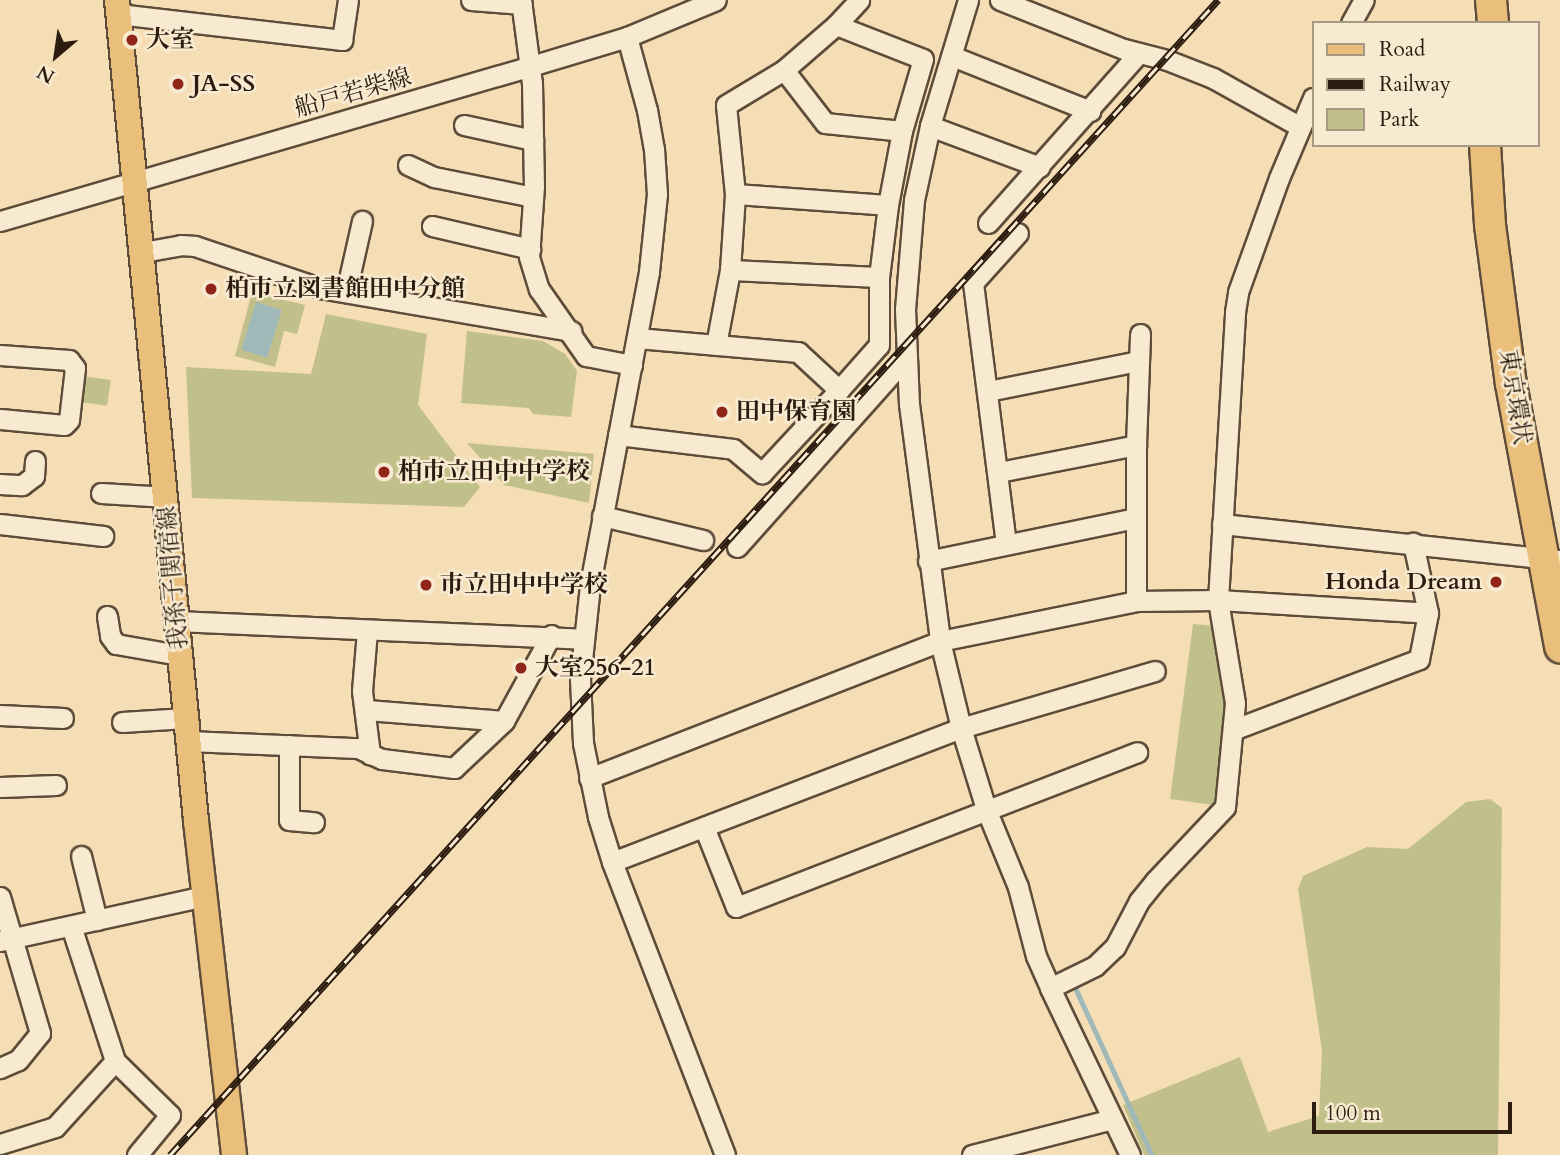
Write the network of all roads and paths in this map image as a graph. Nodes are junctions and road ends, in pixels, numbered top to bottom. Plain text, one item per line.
1 (348, 0) edge
2 (471, 0) edge
3 (716, 0) edge
4 (859, 0) edge
5 (968, 0) edge
6 (1000, 0) edge
7 (1364, 0) edge
8 (1474, 0) edge
9 (1491, 0) edge
10 (521, 2) edge
11 (1035, 6) edge
12 (118, 7) edge
13 (1352, 21) edge
14 (1476, 21) edge
15 (1493, 21) edge
16 (836, 25) junction
17 (627, 37) junction
18 (1139, 53) junction
19 (952, 57) junction
20 (531, 66) junction
21 (784, 70) junction
22 (1312, 100) edge
23 (1090, 111) junction
24 (464, 125) dead end
25 (930, 126) junction
26 (1299, 127) junction
27 (902, 131) junction
28 (533, 140) junction
29 (1485, 147) edge
30 (1503, 147) edge
31 (408, 164) dead end
32 (1040, 167) junction
33 (135, 181) junction
34 (735, 194) junction
35 (533, 197) junction
36 (888, 205) junction
37 (0, 220) edge
38 (362, 221) dead end
39 (988, 223) dead end
40 (432, 226) dead end
41 (1018, 233) dead end
42 (530, 249) junction
43 (143, 252) junction
44 (730, 270) junction
45 (879, 277) junction
46 (346, 292) junction
47 (571, 331) junction
48 (1140, 334) dead end
49 (637, 338) junction
50 (716, 345) junction
51 (0, 355) edge
52 (906, 357) junction
53 (1138, 361) junction
54 (632, 365) junction
55 (839, 390) junction
56 (988, 391) junction
57 (0, 419) edge
58 (618, 435) junction
59 (1136, 445) junction
60 (35, 461) dead end
61 (999, 472) junction
62 (0, 484) edge
63 (101, 493) dead end
64 (167, 497) junction
65 (602, 516) junction
66 (1135, 518) junction
67 (0, 524) edge
68 (1222, 524) junction
69 (103, 536) dead end
70 (703, 540) dead end
71 (1413, 543) junction
72 (1006, 544) junction
73 (737, 547) dead end
74 (1554, 557) edge
75 (928, 561) junction
76 (1218, 600) junction
77 (1136, 601) junction
78 (1428, 613) junction
79 (107, 617) dead end
80 (176, 621) junction
81 (367, 631) junction
82 (551, 635) junction
83 (583, 639) junction
84 (940, 641) junction
85 (1560, 647) edge
86 (179, 655) junction
87 (1155, 671) dead end
88 (367, 710) junction
89 (0, 715) edge
90 (63, 718) dead end
91 (504, 721) junction
92 (122, 722) dead end
93 (961, 728) junction
94 (187, 729) junction
95 (1235, 730) junction
96 (289, 745) junction
97 (1137, 752) dead end
98 (370, 754) junction
99 (589, 778) junction
100 (56, 785) dead end
101 (0, 787) edge
102 (986, 809) junction
103 (314, 822) dead end
104 (704, 827) junction
105 (81, 856) dead end
106 (612, 862) junction
107 (204, 896) junction
108 (0, 897) edge
109 (97, 920) junction
110 (72, 926) junction
111 (5, 940) edge
112 (1050, 988) junction
113 (115, 1061) junction
114 (0, 1068) edge
115 (1112, 1119) junction
116 (0, 1144) edge
117 (137, 1155) edge
118 (233, 1155) edge
119 (725, 1155) edge
120 (972, 1155) edge
121 (1130, 1155) edge

1 - 12 street
2 - 10 street
3 - 17 street, 船戸若柴線
4 - 16 street
5 - 19 street
6 - 11 street
7 - 13 street
8 - 14 highway
9 - 15 highway
10 - 20 street
11 - 18 street
12 - 33 main road, 我孫子関宿線
16 - 21 street
16 - 27 street
17 - 20 street, 船戸若柴線
17 - 49 street
18 - 23 street
18 - 26 street
19 - 23 street
19 - 25 street
20 - 28 street
20 - 33 street, 船戸若柴線
21 - 27 street
21 - 34 street
22 - 26 street
23 - 32 street
24 - 28 street
25 - 32 street
25 - 52 street
26 - 68 street
27 - 36 street
28 - 35 street
29 - 74 highway, 東京環状
30 - 74 highway, 東京環状
31 - 35 street
32 - 39 street
33 - 37 street, 船戸若柴線
33 - 43 main road, 我孫子関宿線
34 - 36 street
34 - 44 street
35 - 42 street
36 - 45 street
38 - 46 street
40 - 42 street
41 - 56 street
42 - 47 street
43 - 46 street
43 - 64 main road, 我孫子関宿線
44 - 45 street
44 - 50 street
45 - 55 street
46 - 47 street
47 - 54 street
48 - 53 street
49 - 50 street
49 - 54 street
50 - 55 street
51 - 57 street
52 - 73 street
52 - 75 street
53 - 56 street
53 - 59 street
54 - 58 street
55 - 58 street
56 - 61 street
58 - 65 street
59 - 61 street
59 - 66 street
60 - 62 street
61 - 72 street
63 - 64 street
64 - 80 main road, 我孫子関宿線
65 - 70 street
65 - 83 street
66 - 72 street
66 - 77 street
67 - 69 street
68 - 71 street
68 - 76 street
71 - 74 street
71 - 78 street
72 - 75 street
74 - 85 highway, 東京環状
75 - 84 street
76 - 77 street
76 - 78 street
76 - 95 street
77 - 84 street
78 - 95 street
79 - 86 street
80 - 81 street
80 - 86 main road, 我孫子関宿線
81 - 82 street
81 - 88 street
82 - 83 street
82 - 91 street
83 - 99 street
84 - 93 street
84 - 99 street
86 - 94 main road, 我孫子関宿線
87 - 93 street
88 - 91 street
88 - 98 street
89 - 90 street
91 - 98 street
92 - 94 street
93 - 102 street
93 - 104 street
94 - 96 street
94 - 107 main road, 我孫子関宿線
95 - 112 street
96 - 98 street
96 - 103 street
97 - 102 street
99 - 106 street
100 - 101 street
102 - 104 street
102 - 112 street
104 - 106 street
105 - 109 street
106 - 119 street
107 - 109 street
107 - 118 main road, 我孫子関宿線
108 - 111 street
109 - 110 street
110 - 111 street
110 - 113 street
111 - 114 street
112 - 115 street
113 - 116 street
113 - 117 street
115 - 120 street
115 - 121 street

